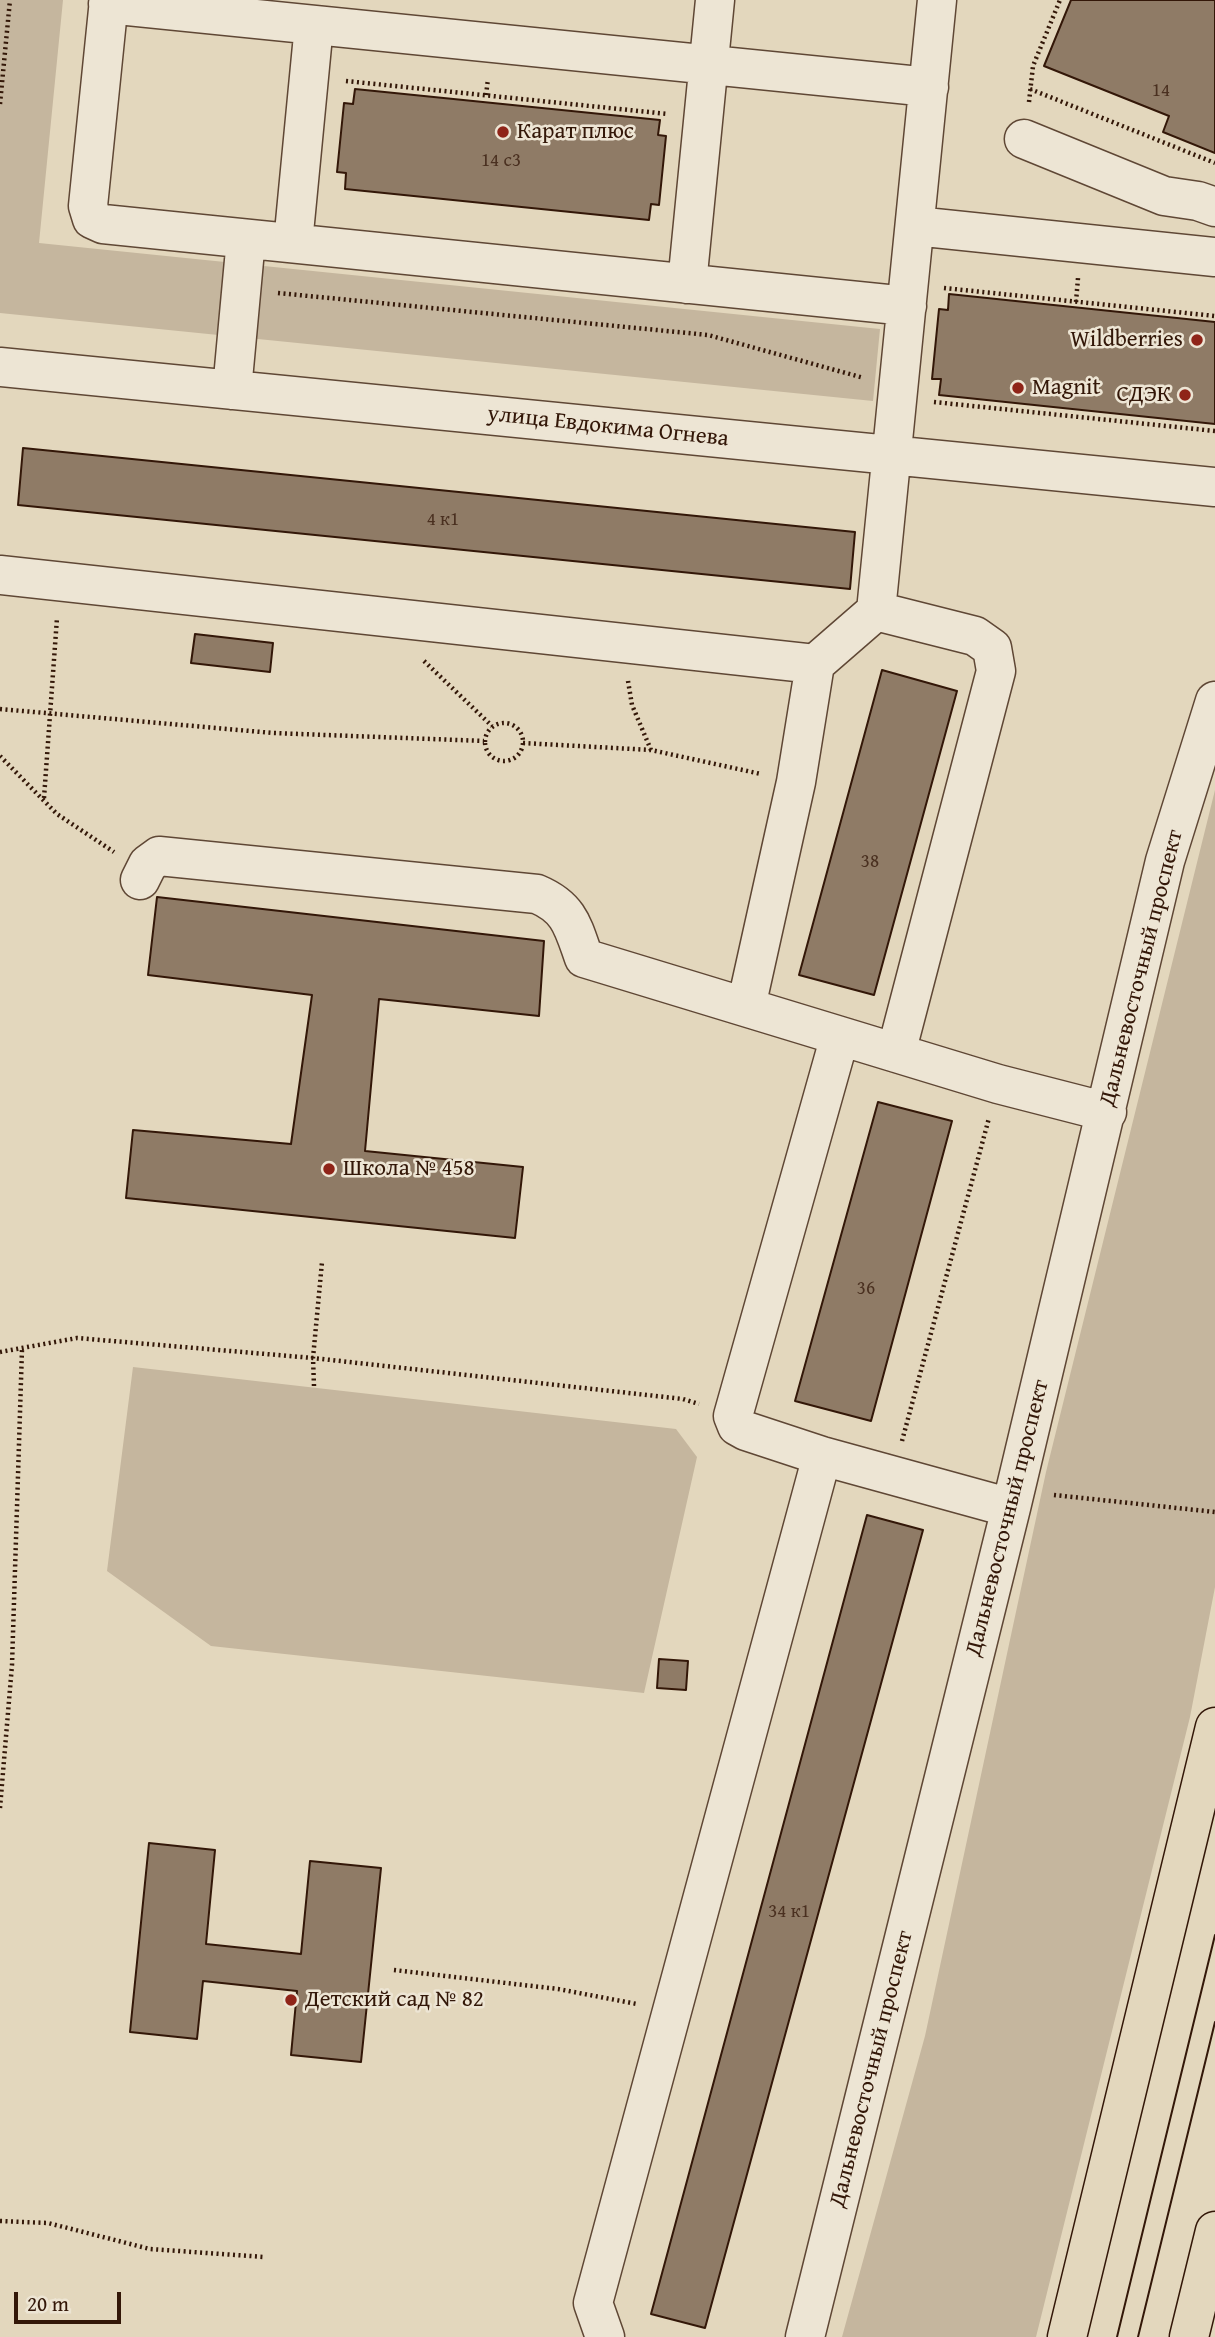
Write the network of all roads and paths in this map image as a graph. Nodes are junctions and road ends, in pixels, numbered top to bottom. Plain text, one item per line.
1 (10, 0) edge
2 (715, 0) edge
3 (937, 0) edge
4 (1060, 0) edge
5 (108, 2) edge
6 (0, 15) edge
7 (9, 16) junction
8 (314, 25) junction
9 (709, 65) junction
10 (309, 77) junction
11 (929, 88) junction
12 (1030, 89) junction
13 (0, 104) edge
14 (704, 117) junction
15 (1024, 139) joint
16 (1215, 163) edge
17 (1215, 207) edge
18 (915, 226) junction
19 (246, 239) junction
20 (293, 243) junction
21 (1215, 257) edge
22 (687, 284) junction
23 (241, 289) junction
24 (908, 295) junction
25 (1215, 316) edge
26 (0, 367) edge
27 (232, 390) junction
28 (898, 393) junction
29 (1215, 431) edge
30 (892, 455) junction
31 (1215, 488) edge
32 (0, 575) edge
33 (60, 582) junction
34 (876, 611) junction
35 (378, 616) junction
36 (628, 645) junction
37 (815, 664) junction
38 (1215, 701) edge
39 (0, 709) edge
40 (50, 714) junction
41 (492, 726) junction
42 (484, 741) junction
43 (523, 743) junction
44 (652, 750) junction
45 (0, 756) edge
46 (796, 782) junction
47 (44, 798) junction
48 (144, 872) joint
49 (746, 1007) junction
50 (840, 1036) junction
51 (896, 1053) junction
52 (998, 1084) junction
53 (1107, 1112) junction
54 (322, 1262) dead end
55 (22, 1349) junction
56 (0, 1352) edge
57 (313, 1358) junction
58 (314, 1386) dead end
59 (733, 1416) junction
60 (822, 1457) junction
61 (892, 1476) junction
62 (1055, 1486) dead end
63 (1011, 1508) junction
64 (1215, 1512) edge
65 (1215, 1727) edge
66 (0, 1808) edge
67 (394, 1970) dead end
68 (672, 2011) junction
69 (0, 2221) edge
70 (1215, 2231) edge
71 (264, 2257) dead end
72 (604, 2337) edge
73 (805, 2337) edge
74 (1067, 2337) edge
75 (1189, 2337) edge

1 - 7 path
2 - 9 street
3 - 11 street
4 - 12 path
5 - 8 street
5 - 19 street
6 - 7 path
7 - 13 path
8 - 9 street
8 - 10 street
9 - 11 street
9 - 14 street
10 - 14 path
10 - 20 street
11 - 18 street
12 - 15 path
12 - 16 path
14 - 22 street
15 - 17 street
18 - 21 street
18 - 24 street
19 - 20 street
19 - 23 street
20 - 22 street
22 - 24 street
23 - 27 street
23 - 28 path
24 - 25 path
24 - 28 street
26 - 27 street, улица Евдокима Огнева
27 - 30 street, улица Евдокима Огнева
28 - 29 path
28 - 30 street
30 - 31 street, улица Евдокима Огнева
30 - 34 street
32 - 33 street
33 - 35 street
33 - 40 path
34 - 37 street
34 - 51 street
35 - 36 street
35 - 41 path
36 - 37 street
36 - 44 path
37 - 46 street
38 - 53 street, Дальневосточный проспект
39 - 40 path
40 - 42 path
40 - 47 path
41 - 42 path
41 - 43 path
42 - 43 path
43 - 44 path
44 - 46 path
45 - 47 path
46 - 49 street
47 - 48 path
48 - 49 street
49 - 50 street
50 - 51 street
50 - 59 street
51 - 52 street
52 - 53 street
52 - 61 path
53 - 63 street, Дальневосточный проспект
54 - 57 path
55 - 56 path
55 - 57 path
55 - 66 path
57 - 58 path
57 - 59 path
59 - 60 street
60 - 61 street
60 - 68 street
61 - 63 street
62 - 64 path
63 - 73 street, Дальневосточный проспект
65 - 74 main road
67 - 68 path
68 - 72 street
69 - 71 path
70 - 75 main road

